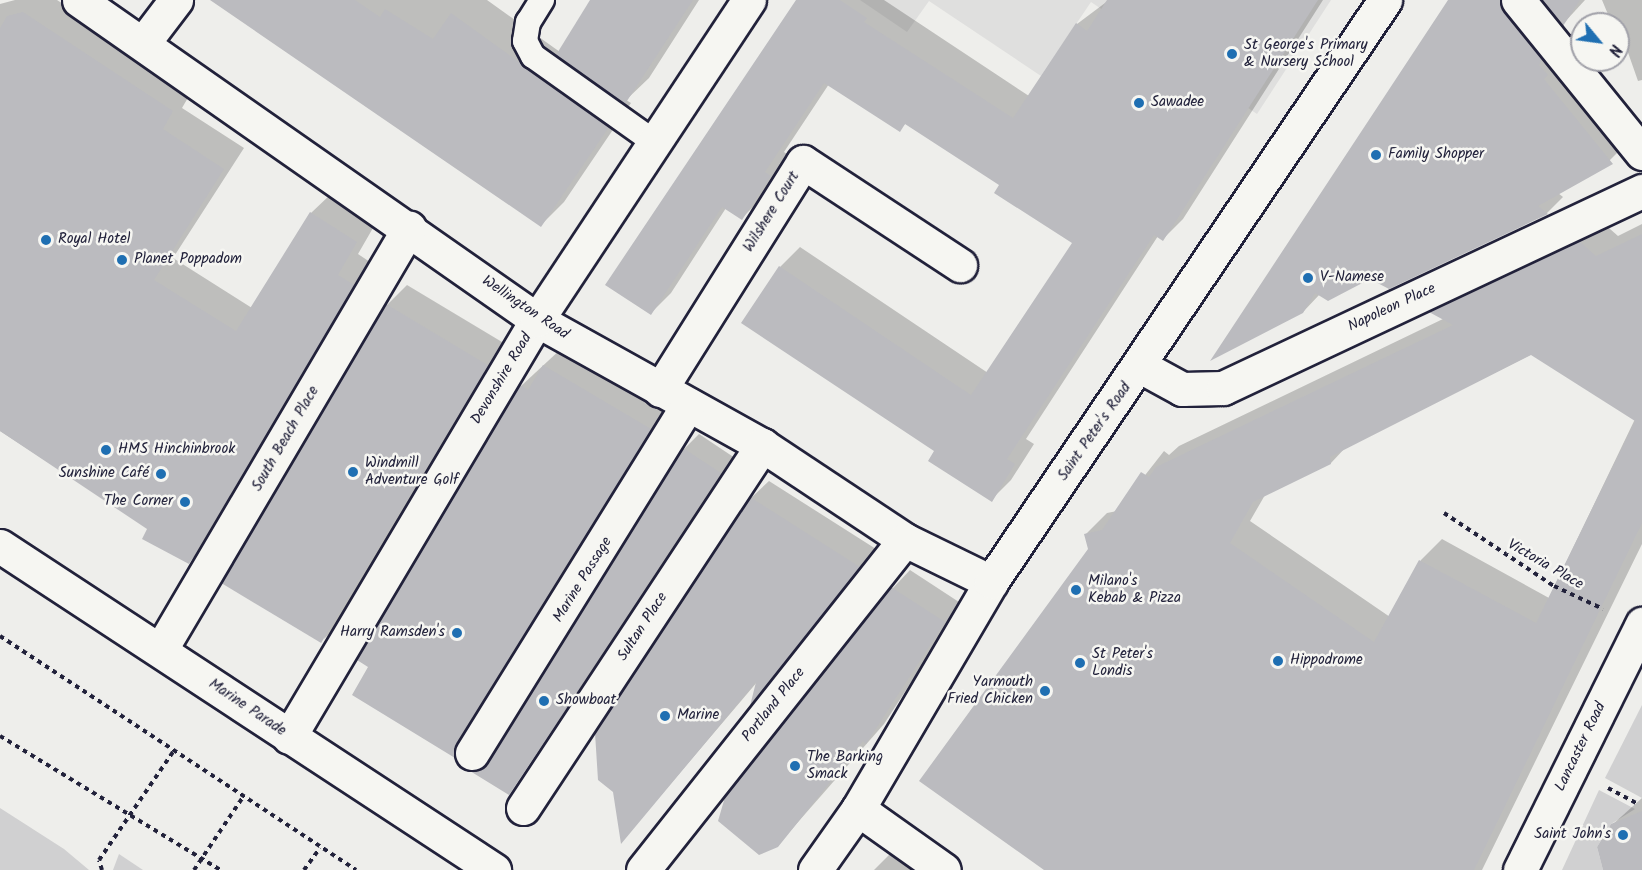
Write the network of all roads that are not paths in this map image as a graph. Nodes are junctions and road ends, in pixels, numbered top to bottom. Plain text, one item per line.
1 (80, 0) edge
2 (176, 0) edge
3 (542, 0) edge
4 (749, 0) edge
5 (1385, 0) edge
6 (1518, 0) edge
7 (144, 42) junction
8 (1570, 47) edge
9 (1587, 72) edge
10 (657, 144) junction
11 (1642, 153) edge
12 (1642, 191) edge
13 (409, 228) junction
14 (960, 265) dead end
15 (537, 320) junction
16 (1140, 366) junction
17 (674, 397) junction
18 (762, 445) junction
19 (905, 540) junction
20 (0, 546) edge
21 (991, 582) junction
22 (1641, 625) edge
23 (161, 649) junction
24 (289, 737) junction
25 (472, 753) dead end
26 (523, 808) dead end
27 (858, 809) junction
28 (494, 870) edge
29 (643, 870) edge
30 (815, 870) edge
31 (944, 870) edge
32 (1520, 870) edge

1 - 7 street, Wellington Road
2 - 7 street
3 - 10 lane
4 - 10 street, Devonshire Road
5 - 16 street, Saint Peter's Road
6 - 8 street
7 - 13 street, Wellington Road
9 - 11 street
10 - 15 street, Devonshire Road
12 - 16 street, Napoleon Place
13 - 15 street, Wellington Road
13 - 23 street, South Beach Place
14 - 17 street, Wilshere Court
15 - 17 street, Wellington Road
15 - 24 street, Devonshire Road
16 - 21 street, Saint Peter's Road
17 - 18 street, Wellington Road
17 - 25 street, Marine Passage
18 - 19 street, Wellington Road
18 - 26 street, Sultan Place
19 - 21 street, Wellington Road
19 - 29 street, Portland Place
20 - 23 street, Marine Parade
21 - 27 street, Saint Peter's Road
22 - 32 street, Lancaster Road
23 - 24 street, Marine Parade
24 - 28 street, Marine Parade
27 - 30 street, Saint Peter's Road
27 - 31 street

